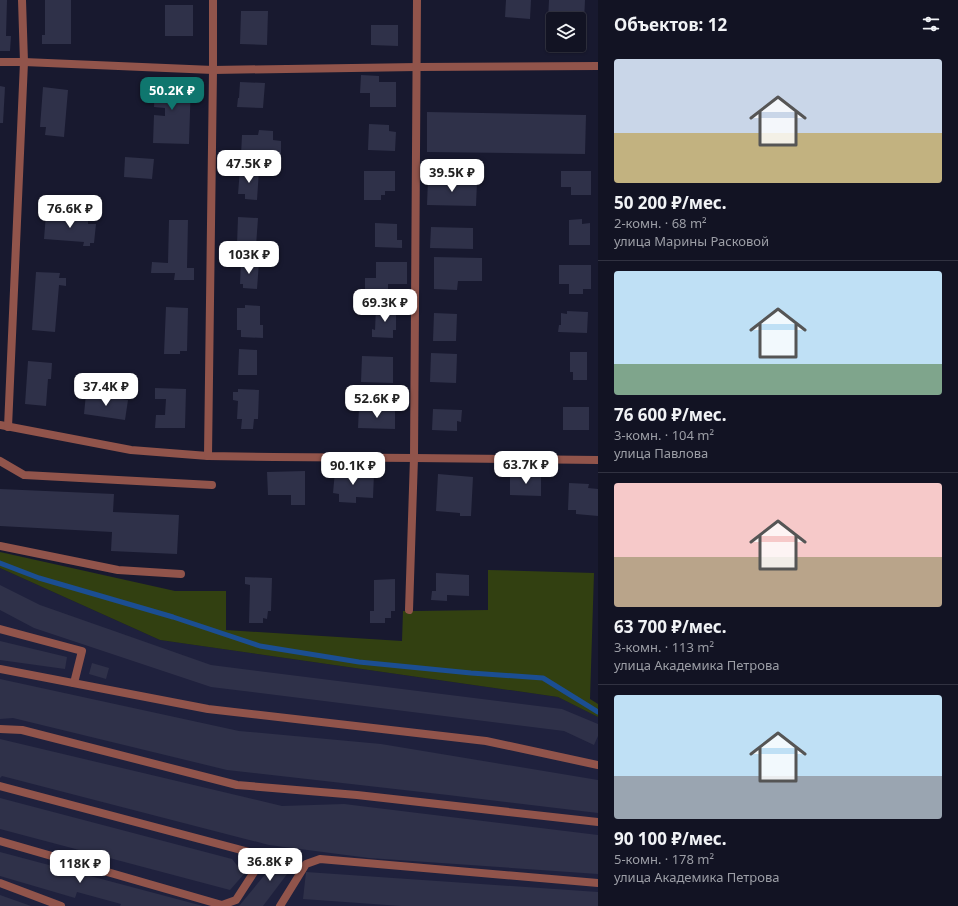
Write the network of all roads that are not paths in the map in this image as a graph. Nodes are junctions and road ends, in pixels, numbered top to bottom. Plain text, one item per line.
1 (22, 0) edge
2 (213, 0) edge
3 (417, 0) edge
4 (0, 62) edge
5 (24, 62) junction
6 (598, 66) edge
7 (417, 67) junction
8 (213, 70) junction
9 (4, 426) edge
10 (208, 456) junction
11 (414, 458) junction
12 (598, 460) edge
13 (0, 461) edge
14 (212, 485) dead end
15 (0, 546) edge
16 (180, 574) dead end
17 (409, 610) dead end
18 (0, 629) edge
19 (0, 669) edge
20 (74, 683) junction
21 (0, 729) edge
22 (598, 765) edge
23 (0, 786) edge
24 (598, 822) edge
25 (0, 841) edge
26 (0, 883) edge
27 (598, 883) edge
28 (61, 906) edge
29 (280, 906) edge

1 - 5 street
2 - 8 street
3 - 7 street
4 - 5 street
5 - 8 street
5 - 9 street
6 - 7 street
7 - 8 street
7 - 11 street
8 - 10 street
9 - 10 street
10 - 11 street
11 - 12 street
11 - 17 street
13 - 14 street
15 - 16 street
18 - 20 street
19 - 20 street
20 - 22 street
21 - 24 street
23 - 25 street
26 - 28 street
27 - 29 street

